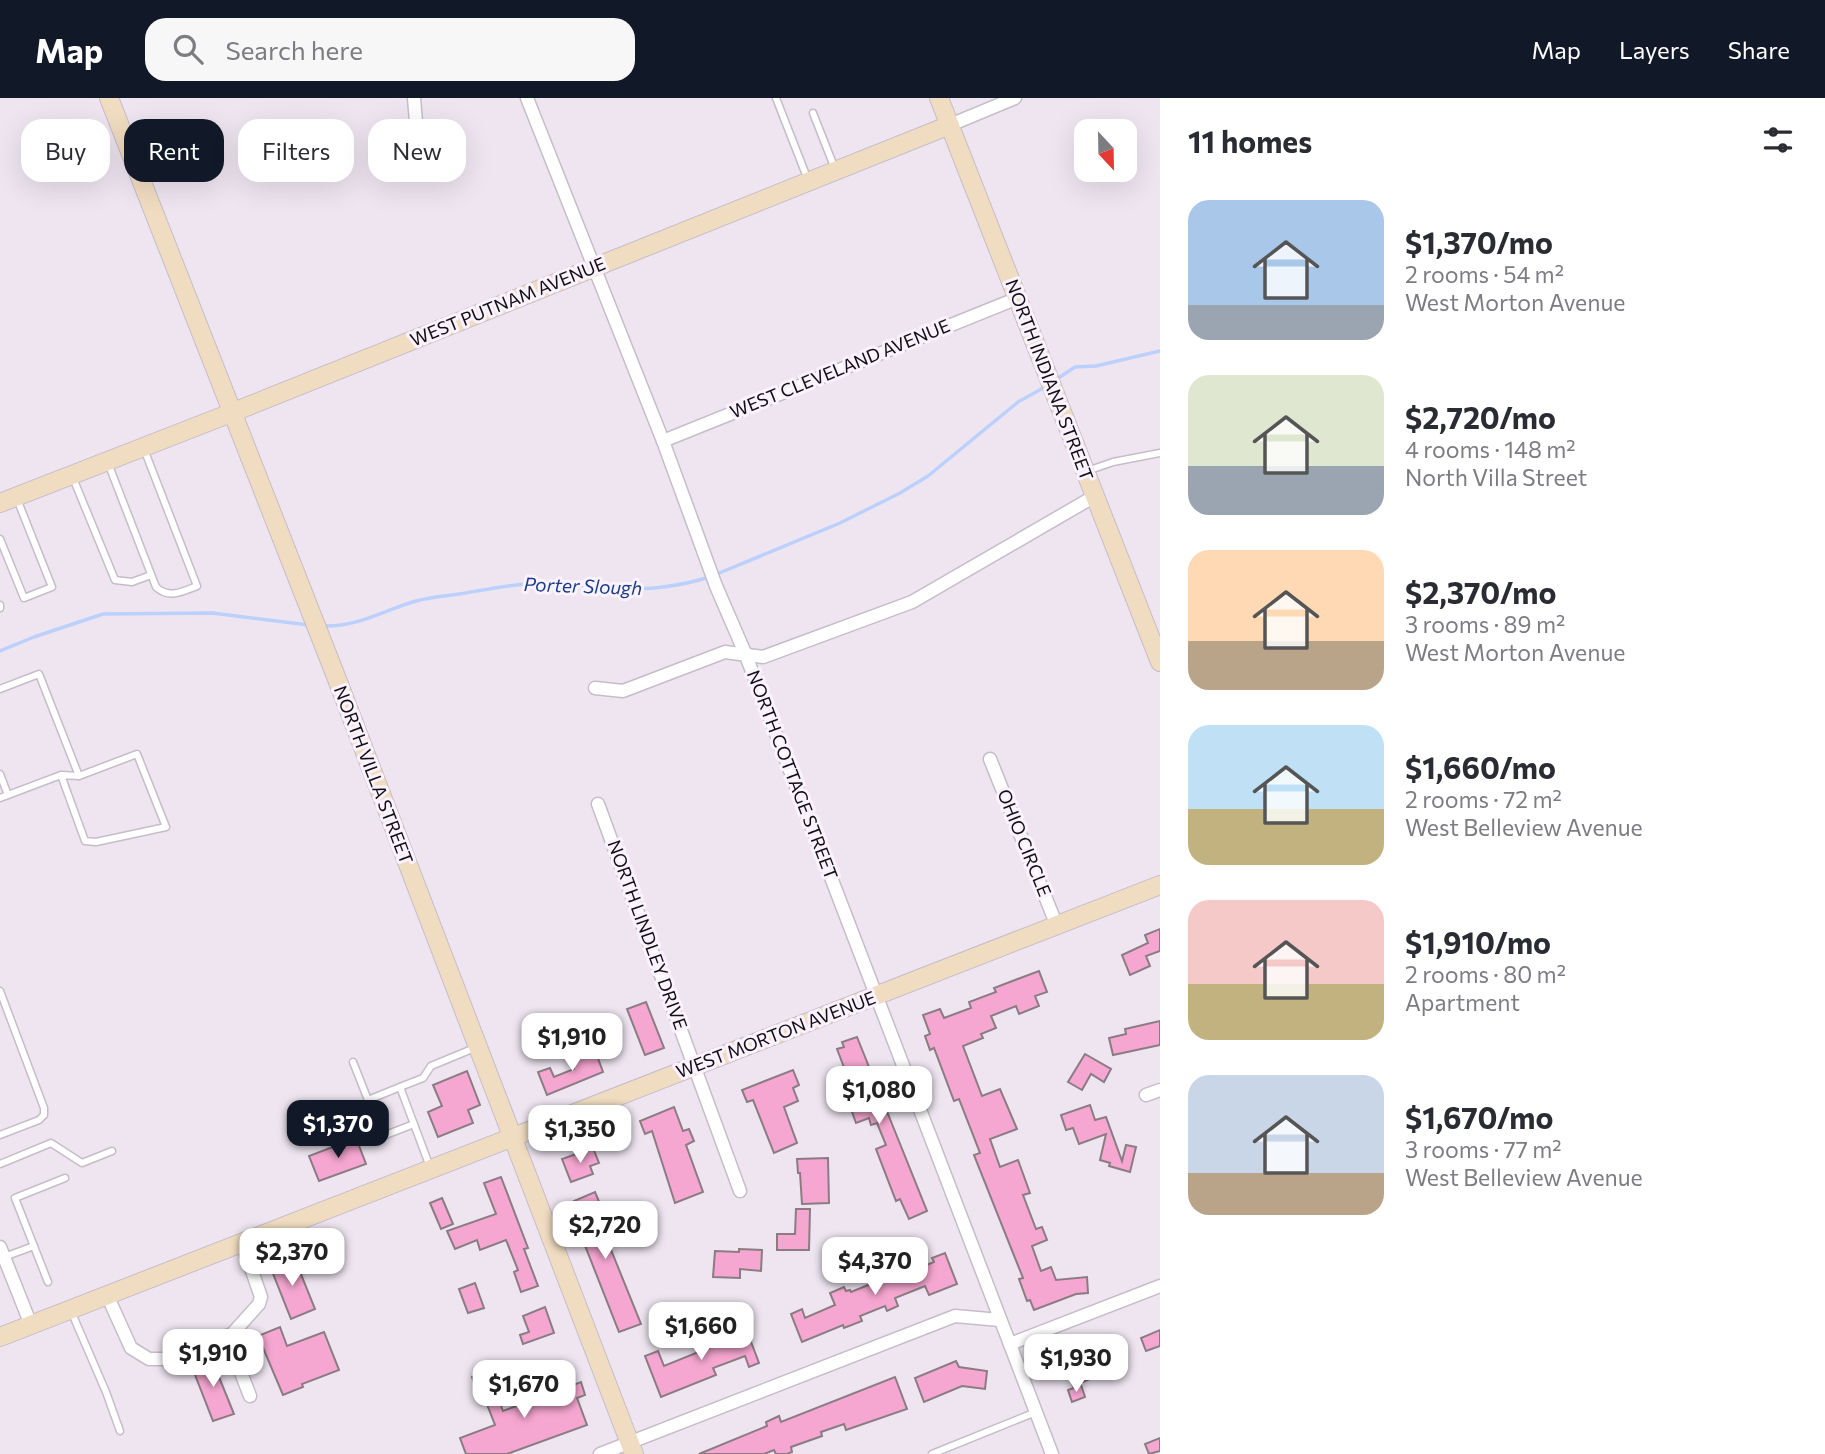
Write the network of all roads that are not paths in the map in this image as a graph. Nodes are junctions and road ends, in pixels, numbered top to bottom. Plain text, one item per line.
1 (109, 98) edge
2 (414, 98) edge
3 (527, 98) edge
4 (776, 98) edge
5 (939, 98) edge
6 (1015, 98) edge
7 (813, 113) dead end
8 (416, 119) edge
9 (950, 125) junction
10 (836, 171) junction
11 (809, 182) junction
12 (593, 268) junction
13 (1018, 298) junction
14 (231, 413) junction
15 (663, 440) junction
16 (143, 447) junction
17 (1160, 453) edge
18 (108, 461) junction
19 (1085, 472) junction
20 (72, 475) junction
21 (1095, 496) junction
22 (8, 500) edge
23 (0, 538) edge
24 (151, 575) junction
25 (1158, 651) edge
26 (745, 653) junction
27 (595, 688) dead end
28 (0, 690) edge
29 (990, 759) dead end
30 (0, 774) edge
31 (61, 775) junction
32 (79, 776) junction
33 (8, 795) junction
34 (0, 798) edge
35 (598, 804) dead end
36 (1160, 885) edge
37 (1058, 926) junction
38 (0, 991) edge
39 (876, 996) junction
40 (477, 1047) junction
41 (353, 1062) dead end
42 (696, 1067) junction
43 (400, 1087) junction
44 (1160, 1090) edge
45 (1146, 1096) dead end
46 (414, 1124) junction
47 (0, 1135) edge
48 (512, 1138) junction
49 (370, 1141) dead end
50 (112, 1151) dead end
51 (0, 1164) edge
52 (431, 1169) junction
53 (65, 1178) dead end
54 (740, 1191) dead end
55 (242, 1242) junction
56 (34, 1246) junction
57 (2, 1252) edge
58 (48, 1282) dead end
59 (1160, 1286) edge
60 (107, 1295) junction
61 (70, 1310) junction
62 (1000, 1320) junction
63 (31, 1325) junction
64 (227, 1336) junction
65 (0, 1337) edge
66 (1010, 1344) junction
67 (250, 1395) dead end
68 (1036, 1412) junction
69 (120, 1431) dead end
70 (632, 1448) edge
71 (600, 1454) edge
72 (932, 1454) edge
73 (1052, 1454) edge

1 - 14 street, NORTH VILLA STREET
2 - 8 street
3 - 12 street, NORTH COTTAGE STREET
4 - 11 lane
5 - 9 street, NORTH INDIANA STREET
6 - 9 street, WEST PUTNAM AVENUE
7 - 10 lane
9 - 10 street, WEST PUTNAM AVENUE
9 - 13 street, NORTH INDIANA STREET
10 - 11 street, WEST PUTNAM AVENUE
11 - 12 street, WEST PUTNAM AVENUE
12 - 14 street, WEST PUTNAM AVENUE
12 - 15 street, NORTH COTTAGE STREET
13 - 15 street, WEST CLEVELAND AVENUE
13 - 19 street, NORTH INDIANA STREET
14 - 16 street, WEST PUTNAM AVENUE
14 - 40 street, NORTH VILLA STREET
15 - 26 street, NORTH COTTAGE STREET
16 - 18 street, WEST PUTNAM AVENUE
16 - 24 lane
17 - 19 lane
18 - 20 street, WEST PUTNAM AVENUE
18 - 24 lane
19 - 21 street, NORTH INDIANA STREET
20 - 22 street, WEST PUTNAM AVENUE
20 - 24 lane
21 - 25 street, NORTH INDIANA STREET
21 - 26 street
22 - 23 lane
26 - 27 street
26 - 39 street, NORTH COTTAGE STREET
28 - 32 lane
29 - 37 street, OHIO CIRCLE
30 - 33 lane
31 - 32 lane
31 - 32 lane
31 - 33 lane
33 - 34 lane
35 - 42 street, NORTH LINDLEY DRIVE
36 - 37 street, WEST MORTON AVENUE
37 - 39 street, WEST MORTON AVENUE
38 - 47 lane
39 - 42 street, WEST MORTON AVENUE
39 - 62 street, NORTH COTTAGE STREET
40 - 43 lane
40 - 48 street, NORTH VILLA STREET
41 - 43 lane
42 - 48 street, WEST MORTON AVENUE
42 - 54 street, NORTH LINDLEY DRIVE
43 - 46 lane
44 - 45 street
46 - 49 lane
46 - 52 lane
48 - 52 street, WEST MORTON AVENUE
48 - 70 street, NORTH VILLA STREET
50 - 51 lane
52 - 55 street, WEST MORTON AVENUE
53 - 56 lane
55 - 60 street, WEST MORTON AVENUE
55 - 64 street
56 - 57 lane
56 - 58 lane
57 - 63 street
59 - 66 street
60 - 61 street, WEST MORTON AVENUE
60 - 64 street
61 - 63 street, WEST MORTON AVENUE
61 - 69 lane
62 - 66 street, NORTH COTTAGE STREET
62 - 70 street
63 - 65 street, WEST MORTON AVENUE
64 - 67 street
66 - 68 street, NORTH COTTAGE STREET
68 - 72 lane
68 - 73 street, NORTH COTTAGE STREET
70 - 71 street

